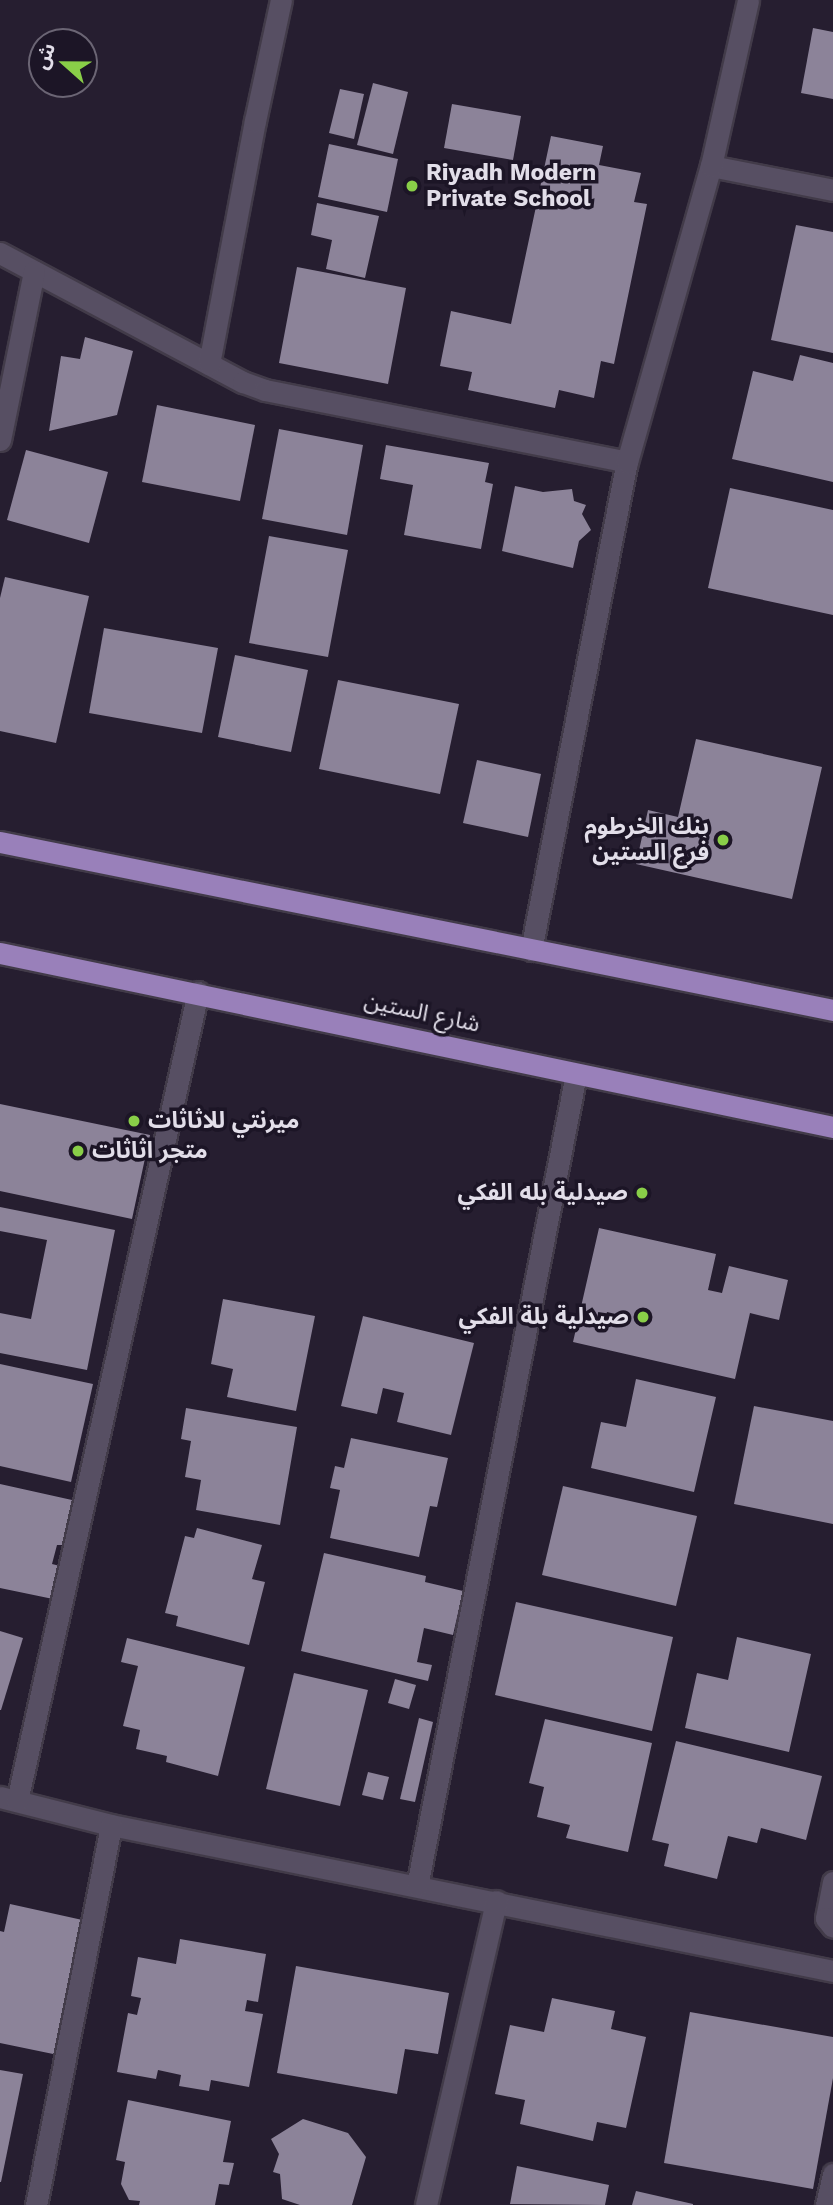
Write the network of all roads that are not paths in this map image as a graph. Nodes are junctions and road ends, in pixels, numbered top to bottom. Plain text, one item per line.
1 (282, 0) edge
2 (748, 0) edge
3 (711, 166) junction
4 (833, 190) edge
5 (0, 253) edge
6 (34, 271) junction
7 (209, 364) junction
8 (0, 440) edge
9 (627, 462) junction
10 (0, 842) edge
11 (531, 950) junction
12 (0, 953) edge
13 (198, 992) junction
14 (833, 1010) edge
15 (576, 1074) junction
16 (833, 1127) edge
17 (8, 1799) edge
18 (111, 1825) junction
19 (833, 1882) edge
20 (417, 1886) junction
21 (496, 1901) junction
22 (833, 1927) edge
23 (833, 1971) edge
24 (833, 2174) edge
25 (36, 2205) edge
26 (426, 2205) edge
27 (826, 2205) edge

1 - 7 street
2 - 3 street
3 - 4 street
3 - 9 street
5 - 6 street
6 - 7 street
6 - 8 street
7 - 9 street
9 - 11 street
10 - 11 main road
11 - 14 main road
12 - 13 main road, شارع الستين
13 - 15 main road, شارع الستين
13 - 17 street
15 - 16 main road, شارع الستين
15 - 20 street
17 - 18 street
18 - 20 street
18 - 25 street
19 - 22 street
20 - 21 street
21 - 23 street
21 - 26 street
24 - 27 street

